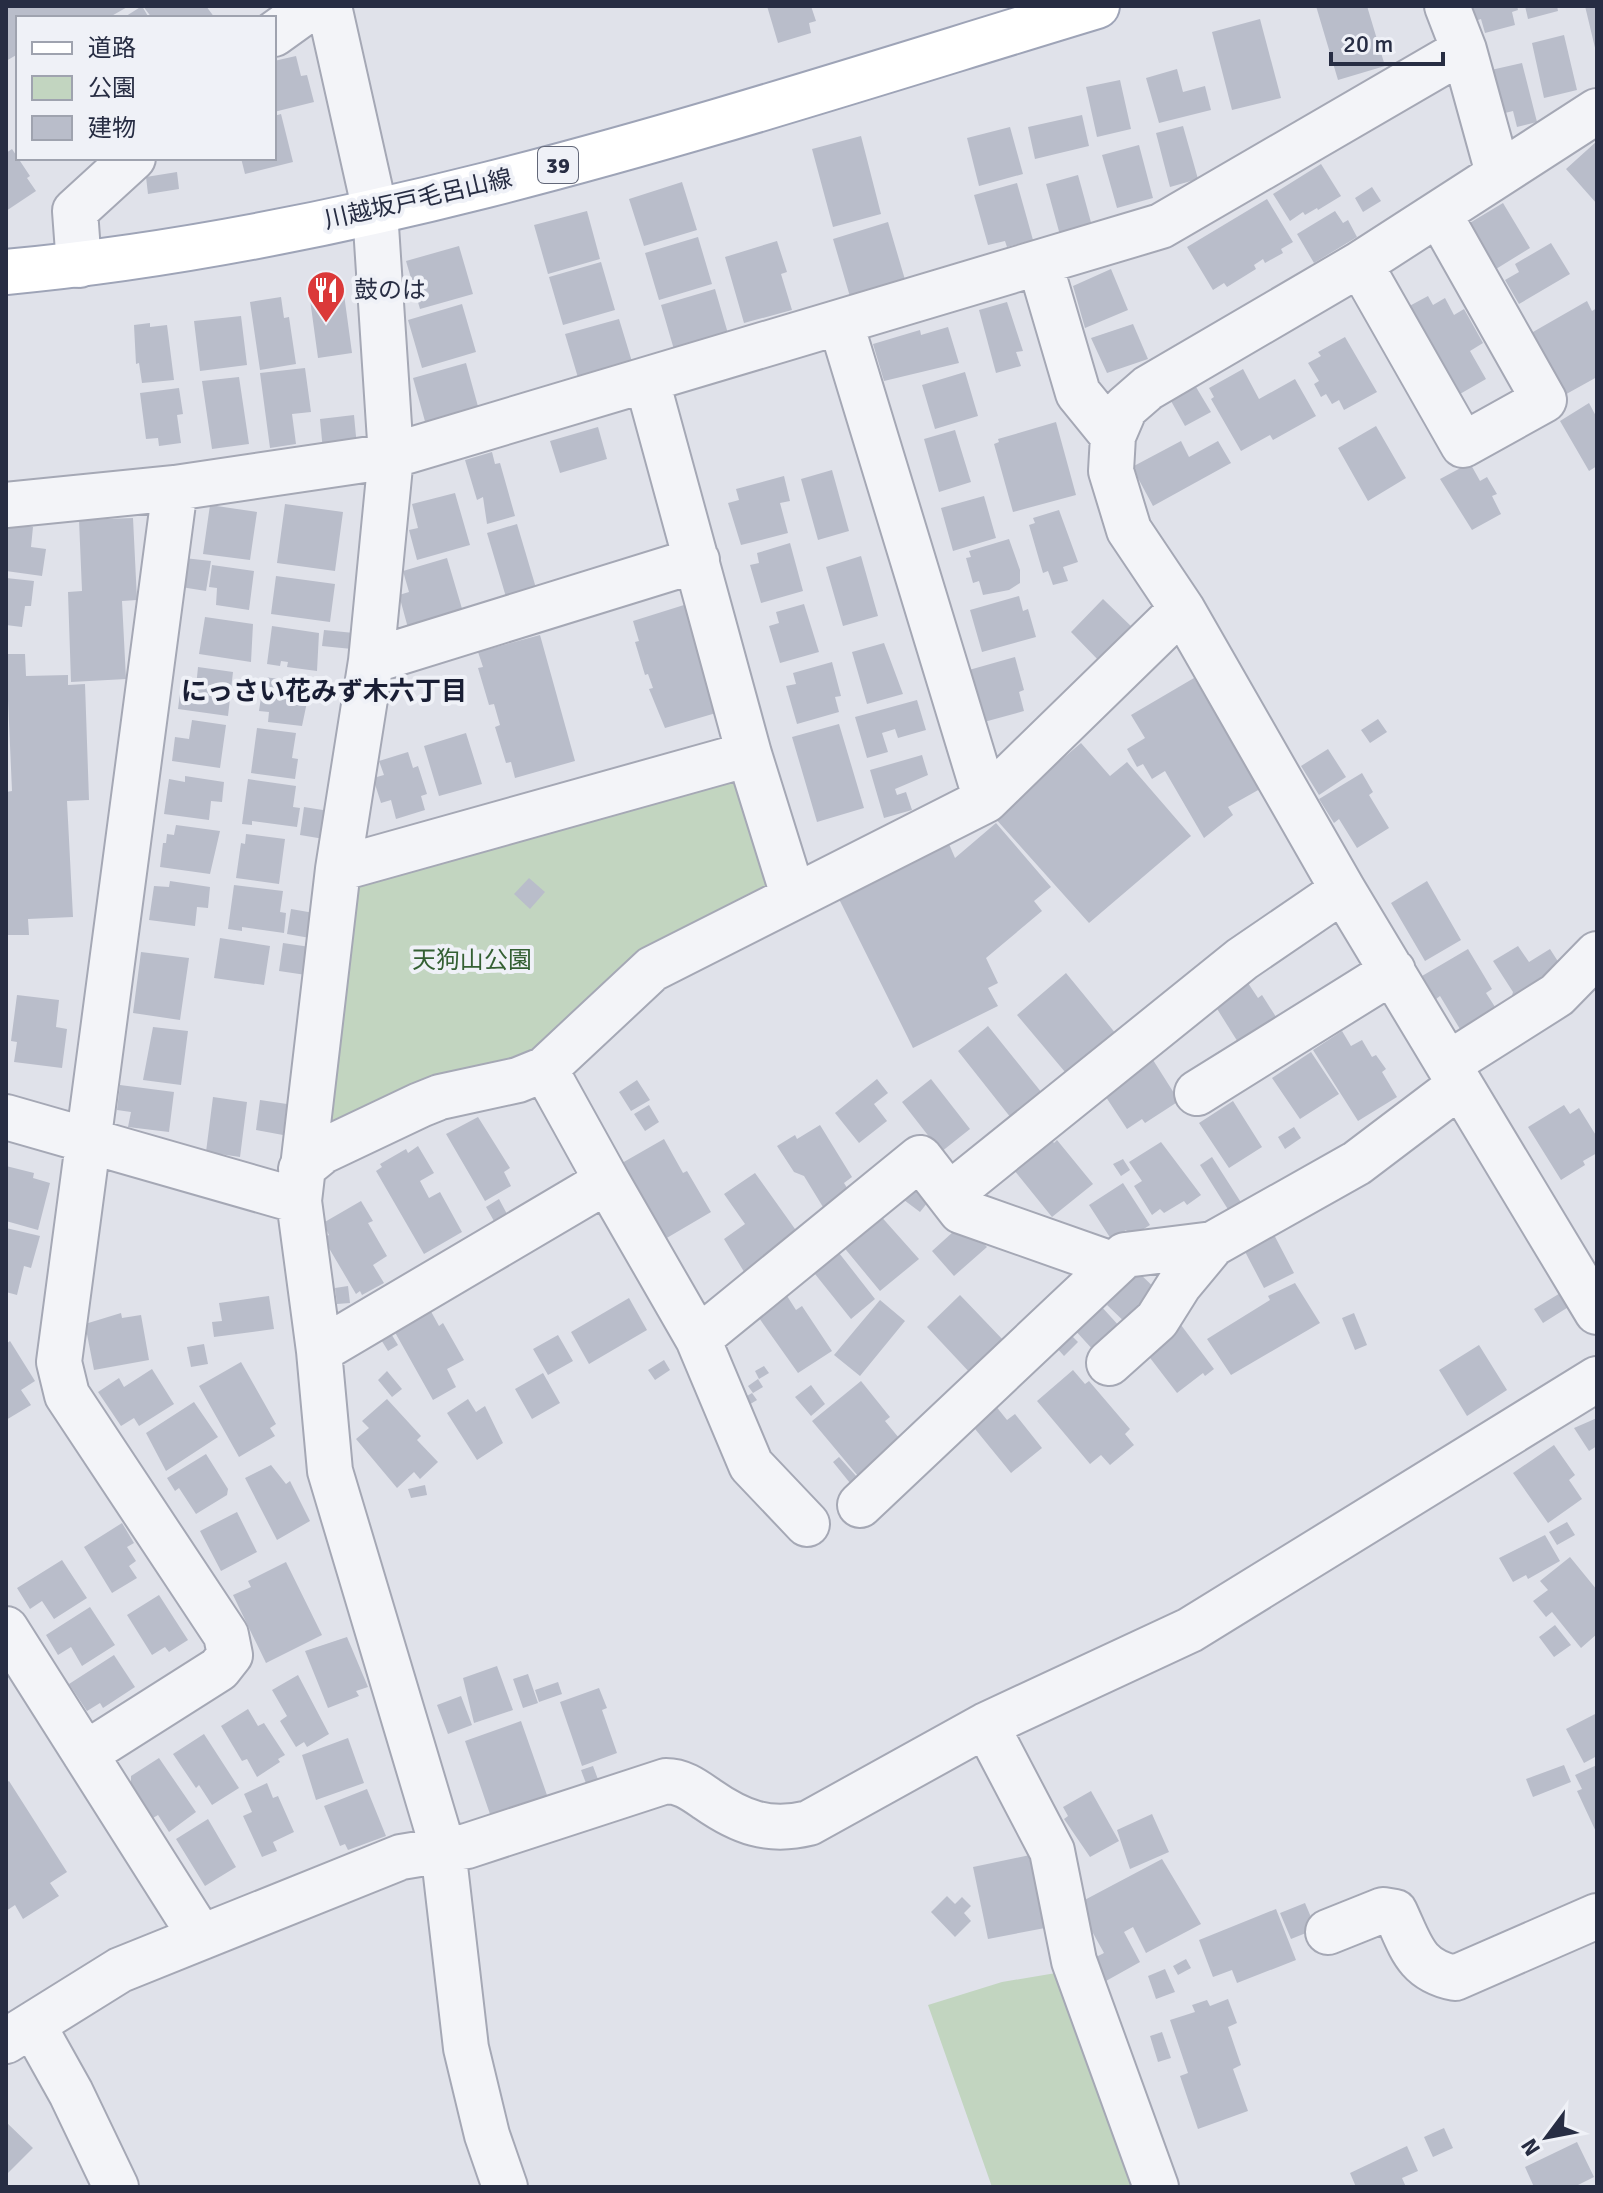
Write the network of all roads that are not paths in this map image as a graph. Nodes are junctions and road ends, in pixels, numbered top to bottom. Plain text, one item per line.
1 (313, 6) edge
2 (329, 6) edge
3 (1097, 6) edge
4 (1447, 6) edge
5 (276, 33) edge
6 (1464, 50) junction
7 (1597, 111) edge
8 (131, 160) edge
9 (1498, 173) junction
10 (375, 211) junction
11 (1439, 214) junction
12 (1040, 264) junction
13 (1360, 264) junction
14 (79, 265) junction
15 (6, 272) edge
16 (841, 324) junction
17 (647, 381) junction
18 (1113, 436) junction
19 (391, 456) junction
20 (175, 488) junction
21 (6, 505) edge
22 (697, 560) junction
23 (1182, 609) junction
24 (371, 661) junction
25 (749, 754) junction
26 (986, 800) junction
27 (338, 869) junction
28 (1343, 890) junction
29 (793, 895) junction
30 (1597, 954) edge
31 (1393, 971) junction
32 (545, 1069) junction
33 (1454, 1074) junction
34 (1197, 1093) dead end
35 (6, 1117) edge
36 (89, 1139) junction
37 (607, 1181) junction
38 (300, 1185) junction
39 (949, 1195) junction
40 (1213, 1244) junction
41 (1114, 1265) junction
42 (1597, 1312) edge
43 (698, 1339) junction
44 (319, 1351) junction
45 (1109, 1363) dead end
46 (1597, 1379) edge
47 (860, 1505) dead end
48 (807, 1524) dead end
49 (6, 1629) edge
50 (986, 1725) junction
51 (85, 1754) junction
52 (443, 1849) junction
53 (1597, 1916) edge
54 (1328, 1932) dead end
55 (201, 1937) junction
56 (19, 2033) edge
57 (116, 2187) edge
58 (505, 2187) edge
59 (1156, 2187) edge

1 - 5 street
2 - 10 street
3 - 10 main road, 川越坂戸毛呂山線 / 39
4 - 6 street
6 - 9 street
6 - 12 street
7 - 9 street
8 - 14 street
9 - 11 street
10 - 14 main road, 川越坂戸毛呂山線 / 39
10 - 19 street
11 - 13 street
11 - 13 street
12 - 16 street
12 - 18 street
13 - 18 street
14 - 15 main road, 川越坂戸毛呂山線 / 39
16 - 17 street
16 - 26 street
17 - 19 street
17 - 22 street
18 - 23 street
19 - 20 street
19 - 24 street
20 - 21 street
20 - 36 street
22 - 24 street
22 - 25 street
23 - 26 street
23 - 28 street
24 - 27 street
25 - 27 street
25 - 29 street
26 - 29 street
27 - 38 street
28 - 31 street
28 - 39 street
29 - 32 street
30 - 33 street
31 - 33 street
31 - 34 street
32 - 37 street
32 - 38 street
33 - 40 street
33 - 42 street
35 - 36 street
36 - 38 street
36 - 51 street
37 - 43 street
37 - 44 street
38 - 44 street
39 - 41 street
39 - 43 street
40 - 41 street
40 - 45 street
41 - 47 street
43 - 48 street
44 - 52 street
46 - 50 street
49 - 51 street
50 - 52 street
50 - 59 street
51 - 55 street
52 - 55 street
52 - 58 street
53 - 54 street
55 - 56 street
56 - 57 street

